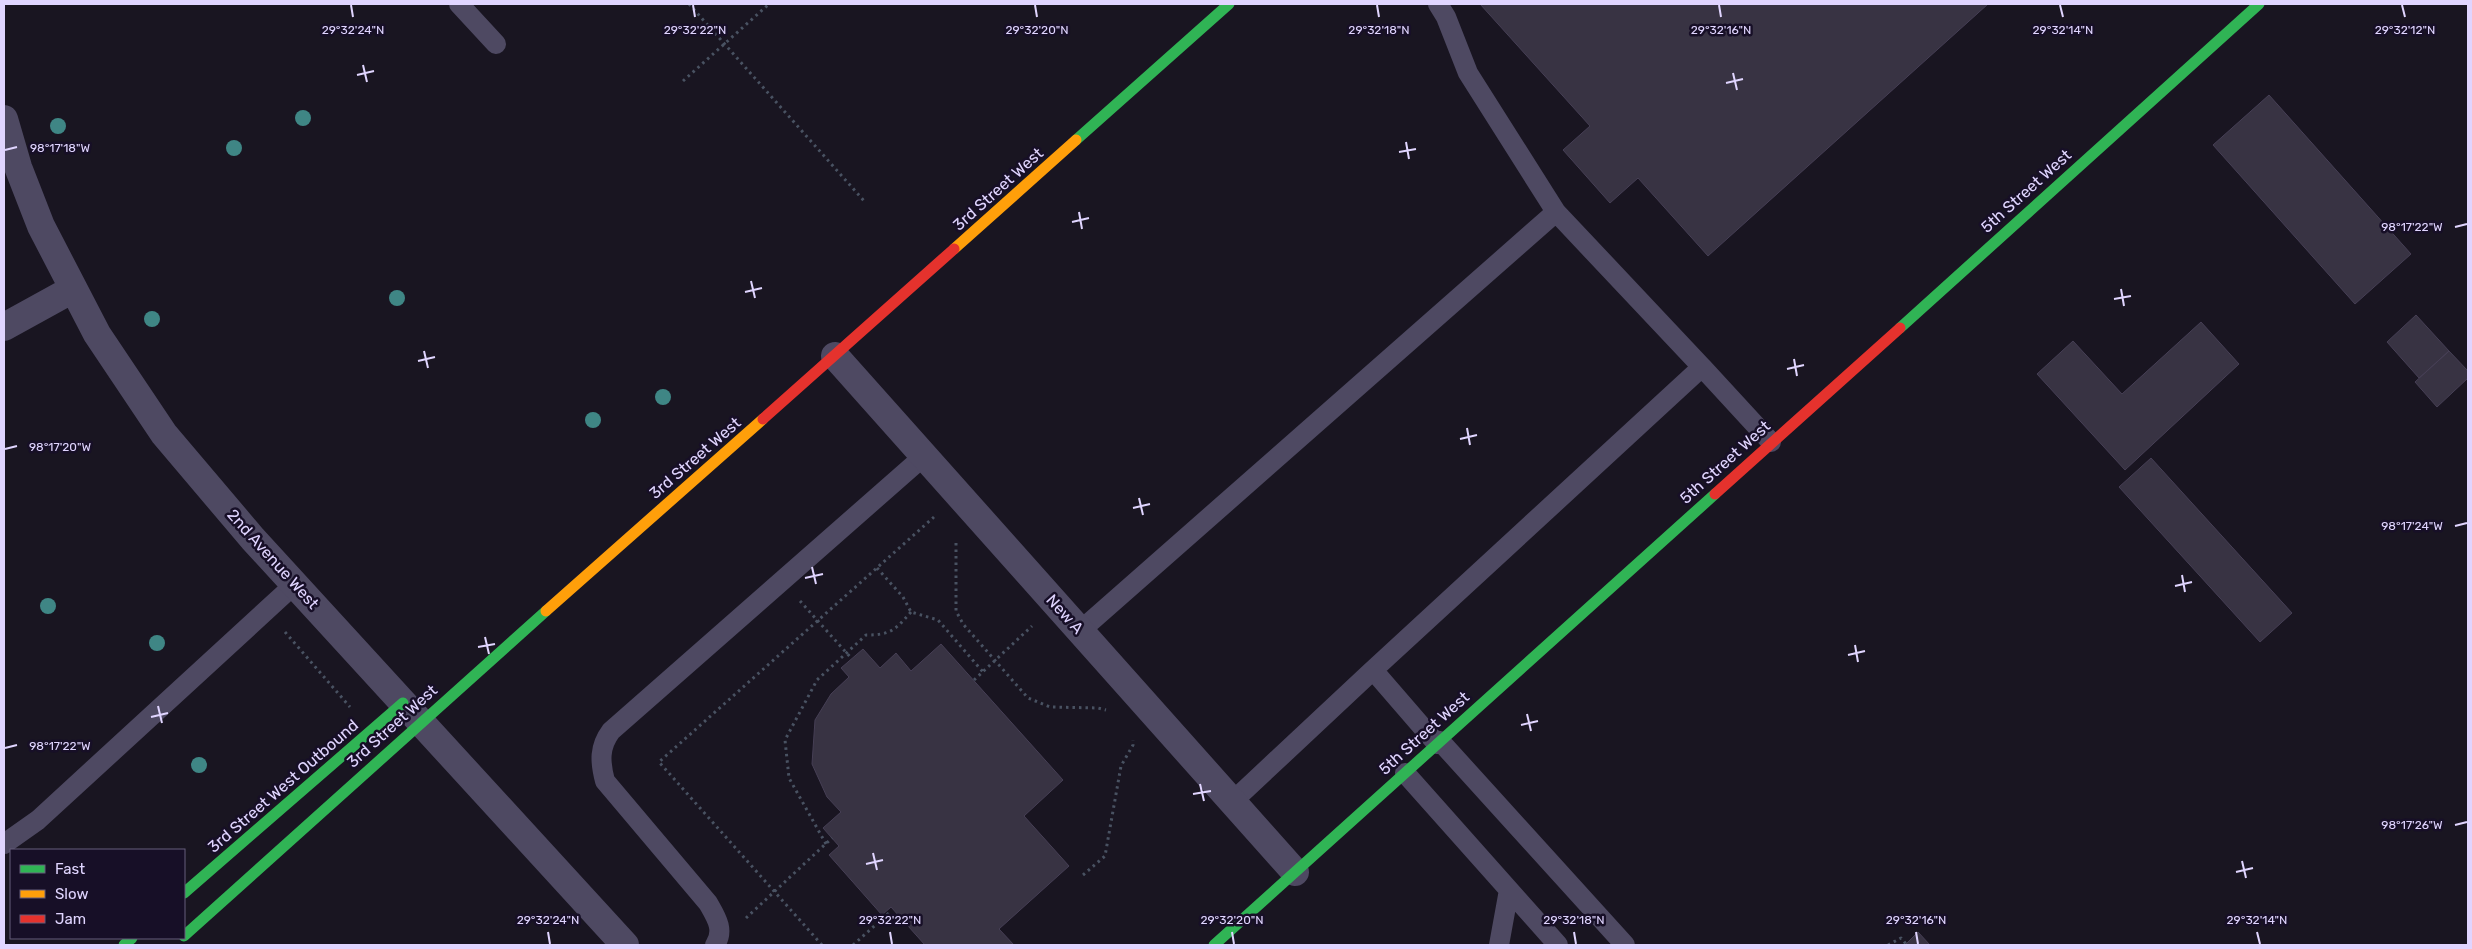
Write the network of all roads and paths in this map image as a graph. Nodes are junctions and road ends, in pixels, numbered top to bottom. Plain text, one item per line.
1 (459, 4) edge
2 (689, 4) edge
3 (769, 4) edge
4 (1229, 4) edge
5 (1438, 4) edge
6 (2259, 4) edge
7 (496, 44) dead end
8 (724, 44) junction
9 (683, 81) dead end
10 (4, 119) edge
11 (865, 202) dead end
12 (1556, 212) junction
13 (73, 289) junction
14 (4, 327) edge
15 (835, 356) junction
16 (1702, 367) junction
17 (1771, 442) junction
18 (924, 456) junction
19 (937, 514) dead end
20 (955, 535) dead end
21 (877, 568) junction
22 (782, 581) junction
23 (295, 584) junction
24 (1056, 604) junction
25 (267, 611) junction
26 (910, 612) junction
27 (818, 621) junction
28 (1080, 632) junction
29 (846, 652) junction
30 (852, 658) dead end
31 (995, 660) junction
32 (1374, 670) junction
33 (982, 672) junction
34 (974, 680) dead end
35 (1107, 711) dead end
36 (412, 712) junction
37 (371, 731) junction
38 (1134, 734) dead end
39 (1439, 743) junction
40 (1405, 773) junction
41 (1232, 802) junction
42 (832, 838) dead end
43 (4, 844) edge
44 (826, 844) junction
45 (1295, 872) junction
46 (1083, 875) dead end
47 (1509, 890) junction
48 (185, 892) edge
49 (774, 892) junction
50 (890, 912) dead end
51 (739, 925) dead end
52 (185, 935) edge
53 (1906, 944) dead end
54 (625, 945) edge
55 (715, 945) edge
56 (822, 945) edge
57 (853, 945) edge
58 (1214, 945) edge
59 (1499, 945) edge
60 (1558, 945) edge
61 (1625, 945) edge
62 (1888, 945) edge

1 - 7 lane
2 - 8 path
3 - 8 path
4 - 15 street, 3rd Street West
5 - 12 lane
6 - 17 street, 5th Street West
8 - 9 path
8 - 11 path
10 - 13 street, 2nd Avenue West
12 - 16 lane
12 - 28 lane
13 - 14 street
13 - 23 street, 2nd Avenue West
15 - 18 street, New A
15 - 36 street, 3rd Street West
16 - 17 lane
16 - 32 lane
17 - 39 street, 5th Street West
18 - 22 lane
18 - 24 street, New A
19 - 21 path
20 - 31 path
21 - 26 path
21 - 27 path
22 - 27 path
22 - 55 lane
23 - 25 lane
23 - 36 street, 2nd Avenue West
24 - 28 street, New A
24 - 31 path
25 - 37 path
25 - 43 lane
26 - 29 path
26 - 33 path
27 - 29 path
27 - 49 path
28 - 41 street, New A
29 - 30 path
29 - 44 path
31 - 33 path
31 - 35 path
32 - 39 lane
32 - 41 lane
33 - 34 path
36 - 37 street, 3rd Street West Outbound
36 - 52 street, 3rd Street West
36 - 54 street, 2nd Avenue West
37 - 48 street, 3rd Street West Outbound
38 - 46 path
39 - 40 street, 5th Street West
39 - 61 lane
40 - 45 street, 5th Street West
40 - 47 lane
41 - 45 street, New A
42 - 44 path
44 - 49 path
45 - 58 street, 5th Street West
47 - 59 lane
47 - 60 lane
49 - 51 path
49 - 56 path
50 - 57 path
53 - 62 path

